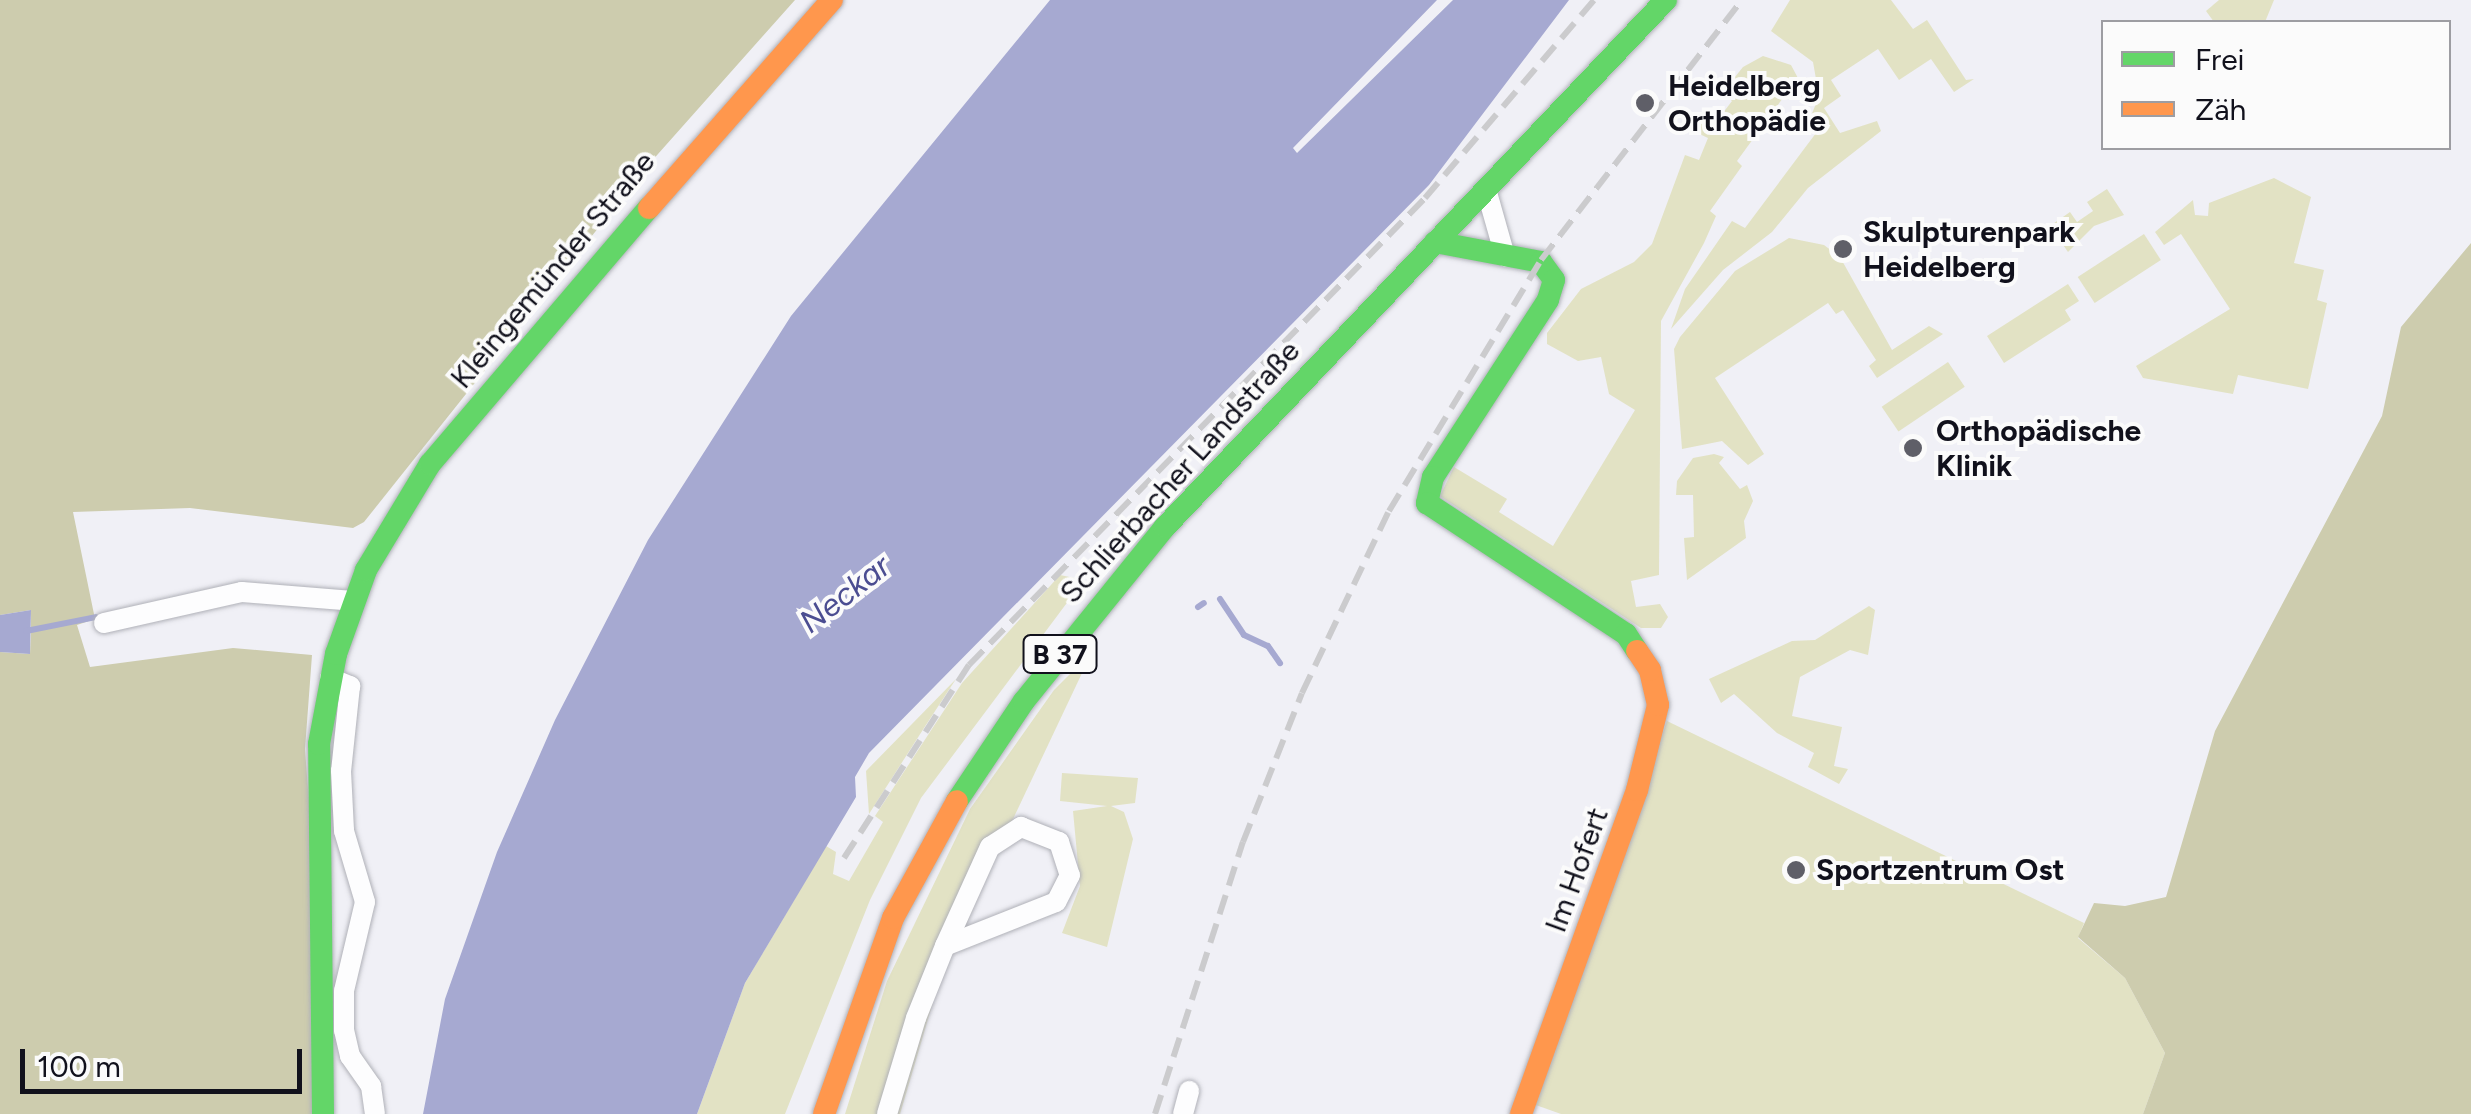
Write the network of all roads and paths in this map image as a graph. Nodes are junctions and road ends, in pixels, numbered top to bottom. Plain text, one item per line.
1 (832, 0) edge
2 (1666, 0) edge
3 (1486, 189) junction
4 (1435, 242) junction
5 (1505, 256) junction
6 (352, 601) junction
7 (104, 623) dead end
8 (330, 678) junction
9 (945, 946) junction
10 (1189, 1092) dead end
11 (323, 1114) edge
12 (374, 1114) edge
13 (824, 1114) edge
14 (887, 1114) edge
15 (1183, 1114) edge
16 (1520, 1114) edge

1 - 6 main road, Kleingemünder Straße
2 - 3 main road, Schlierbacher Landstraße / B 37
3 - 4 main road, Schlierbacher Landstraße / B 37
3 - 5 street
4 - 5 main road
4 - 13 main road, Schlierbacher Landstraße / B 37
5 - 16 main road, Im Hofert
6 - 7 street
6 - 8 main road, Kleingemünder Straße
8 - 11 main road, Kleingemünder Straße
8 - 12 street
9 - 9 street
9 - 14 street
10 - 15 street

